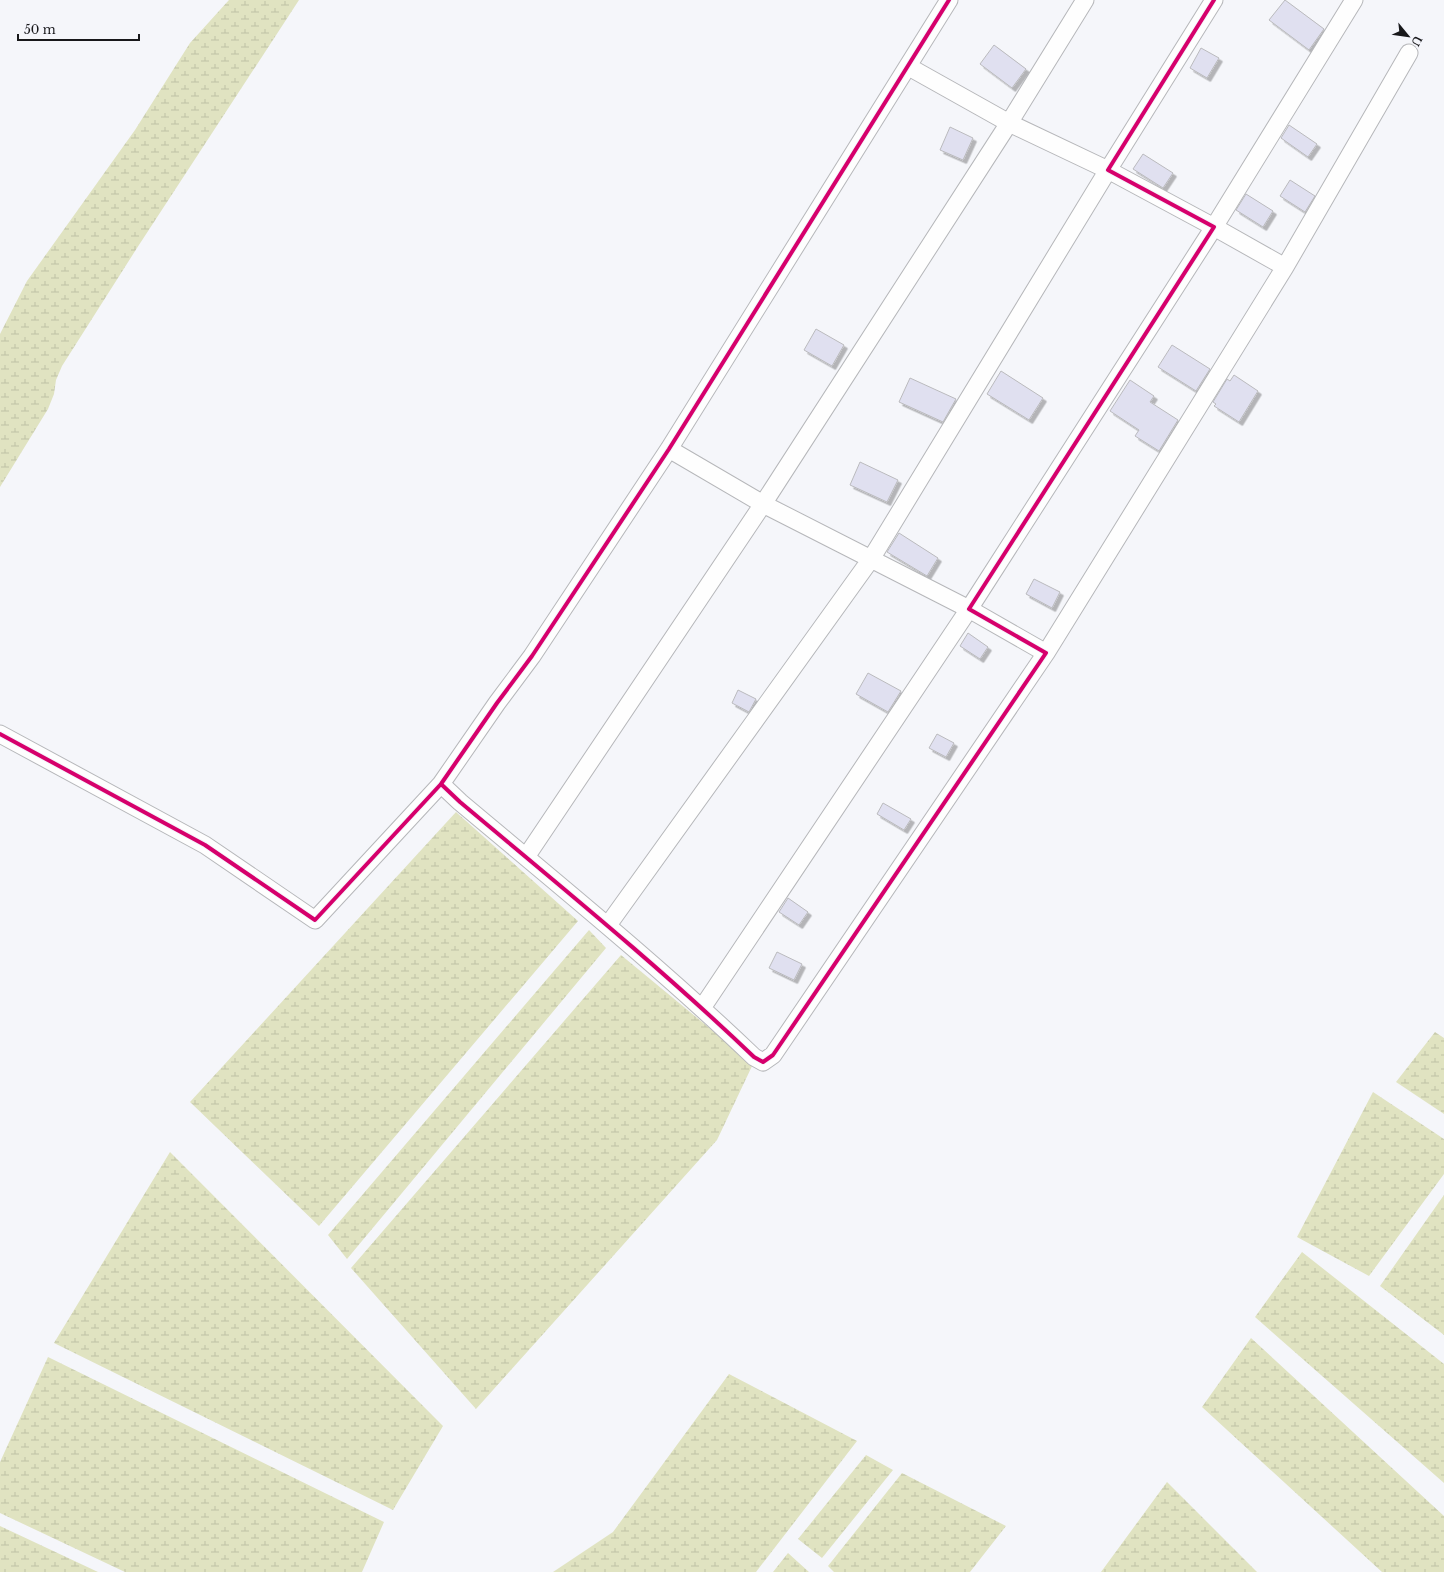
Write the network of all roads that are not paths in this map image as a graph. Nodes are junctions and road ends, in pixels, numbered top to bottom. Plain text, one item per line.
1 (949, 0) edge
2 (1085, 0) edge
3 (1214, 0) edge
4 (1354, 0) edge
5 (1409, 53) dead end
6 (909, 67) junction
7 (1009, 123) junction
8 (1108, 170) junction
9 (1214, 227) junction
10 (1285, 268) junction
11 (669, 450) junction
12 (764, 504) junction
13 (871, 559) junction
14 (970, 609) junction
15 (1046, 653) junction
16 (0, 734) edge
17 (441, 784) junction
18 (526, 857) junction
19 (608, 925) junction
20 (702, 1008) junction

1 - 6 street
2 - 7 street
3 - 8 street
4 - 9 street
5 - 10 street
6 - 7 street
6 - 11 street
7 - 8 street
7 - 12 street
8 - 9 street
8 - 13 street
9 - 10 street
9 - 14 street
10 - 15 street
11 - 12 street
11 - 17 street
12 - 13 street
12 - 18 street
13 - 14 street
13 - 19 street
14 - 15 street
14 - 20 street
15 - 20 street
16 - 17 street
17 - 18 street
18 - 19 street
19 - 20 street

